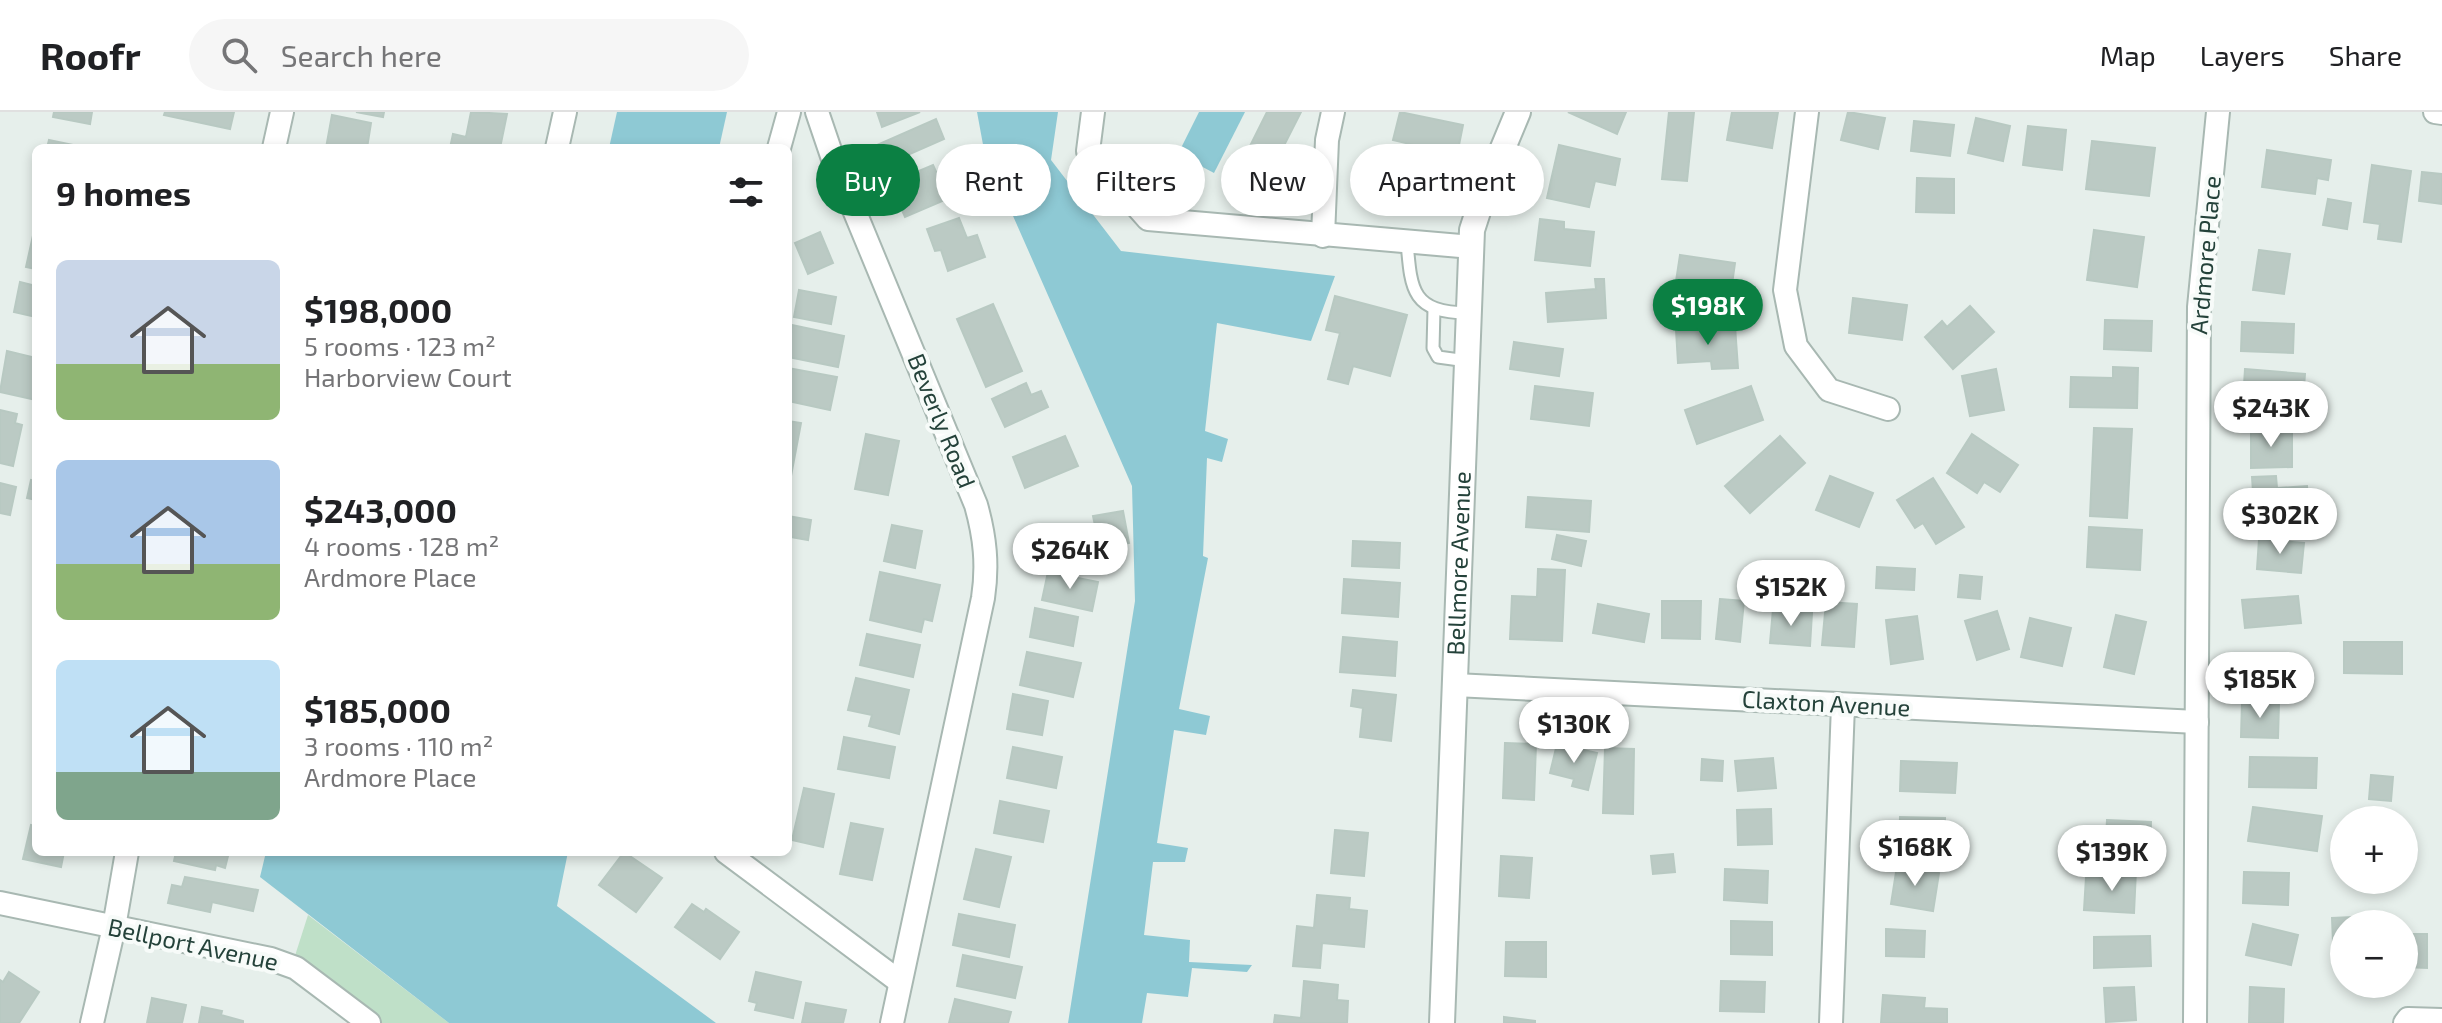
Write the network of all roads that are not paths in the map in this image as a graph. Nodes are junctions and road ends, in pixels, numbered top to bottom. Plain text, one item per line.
1 (282, 112) edge
2 (565, 112) edge
3 (789, 112) edge
4 (817, 112) edge
5 (1093, 112) edge
6 (1333, 112) edge
7 (1518, 112) edge
8 (1807, 112) edge
9 (2218, 112) edge
10 (2435, 112) edge
11 (2442, 113) edge
12 (275, 144) edge
13 (558, 144) edge
14 (780, 144) edge
15 (1323, 236) junction
16 (1407, 242) junction
17 (1472, 247) junction
18 (1434, 309) junction
19 (1469, 313) junction
20 (1467, 361) junction
21 (1888, 409) dead end
22 (1455, 685) junction
23 (1843, 705) junction
24 (2197, 722) junction
25 (126, 856) edge
26 (731, 856) edge
27 (0, 903) edge
28 (114, 927) junction
29 (900, 982) junction
30 (2442, 1020) edge
31 (2407, 1021) edge
32 (92, 1023) edge
33 (369, 1023) edge
34 (892, 1023) edge
35 (1442, 1023) edge
36 (1831, 1023) edge
37 (2195, 1023) edge

1 - 12 street
2 - 13 street
3 - 14 street
4 - 29 street, Beverly Road
5 - 15 street
6 - 15 street
7 - 17 street, Bellmore Avenue
8 - 21 street
9 - 24 street, Ardmore Place
10 - 11 street
15 - 16 street
16 - 17 street
16 - 18 lane
17 - 19 street, Bellmore Avenue
18 - 19 lane
18 - 20 lane
19 - 20 street, Bellmore Avenue
20 - 22 street, Bellmore Avenue
22 - 23 street, Claxton Avenue
22 - 35 street, Bellmore Avenue
23 - 24 street, Claxton Avenue
23 - 36 street
24 - 37 street, Ardmore Place
25 - 28 street
26 - 29 street
27 - 28 street, Bellport Avenue
28 - 32 street
28 - 33 street, Bellport Avenue
29 - 34 street, Beverly Road
30 - 31 street

